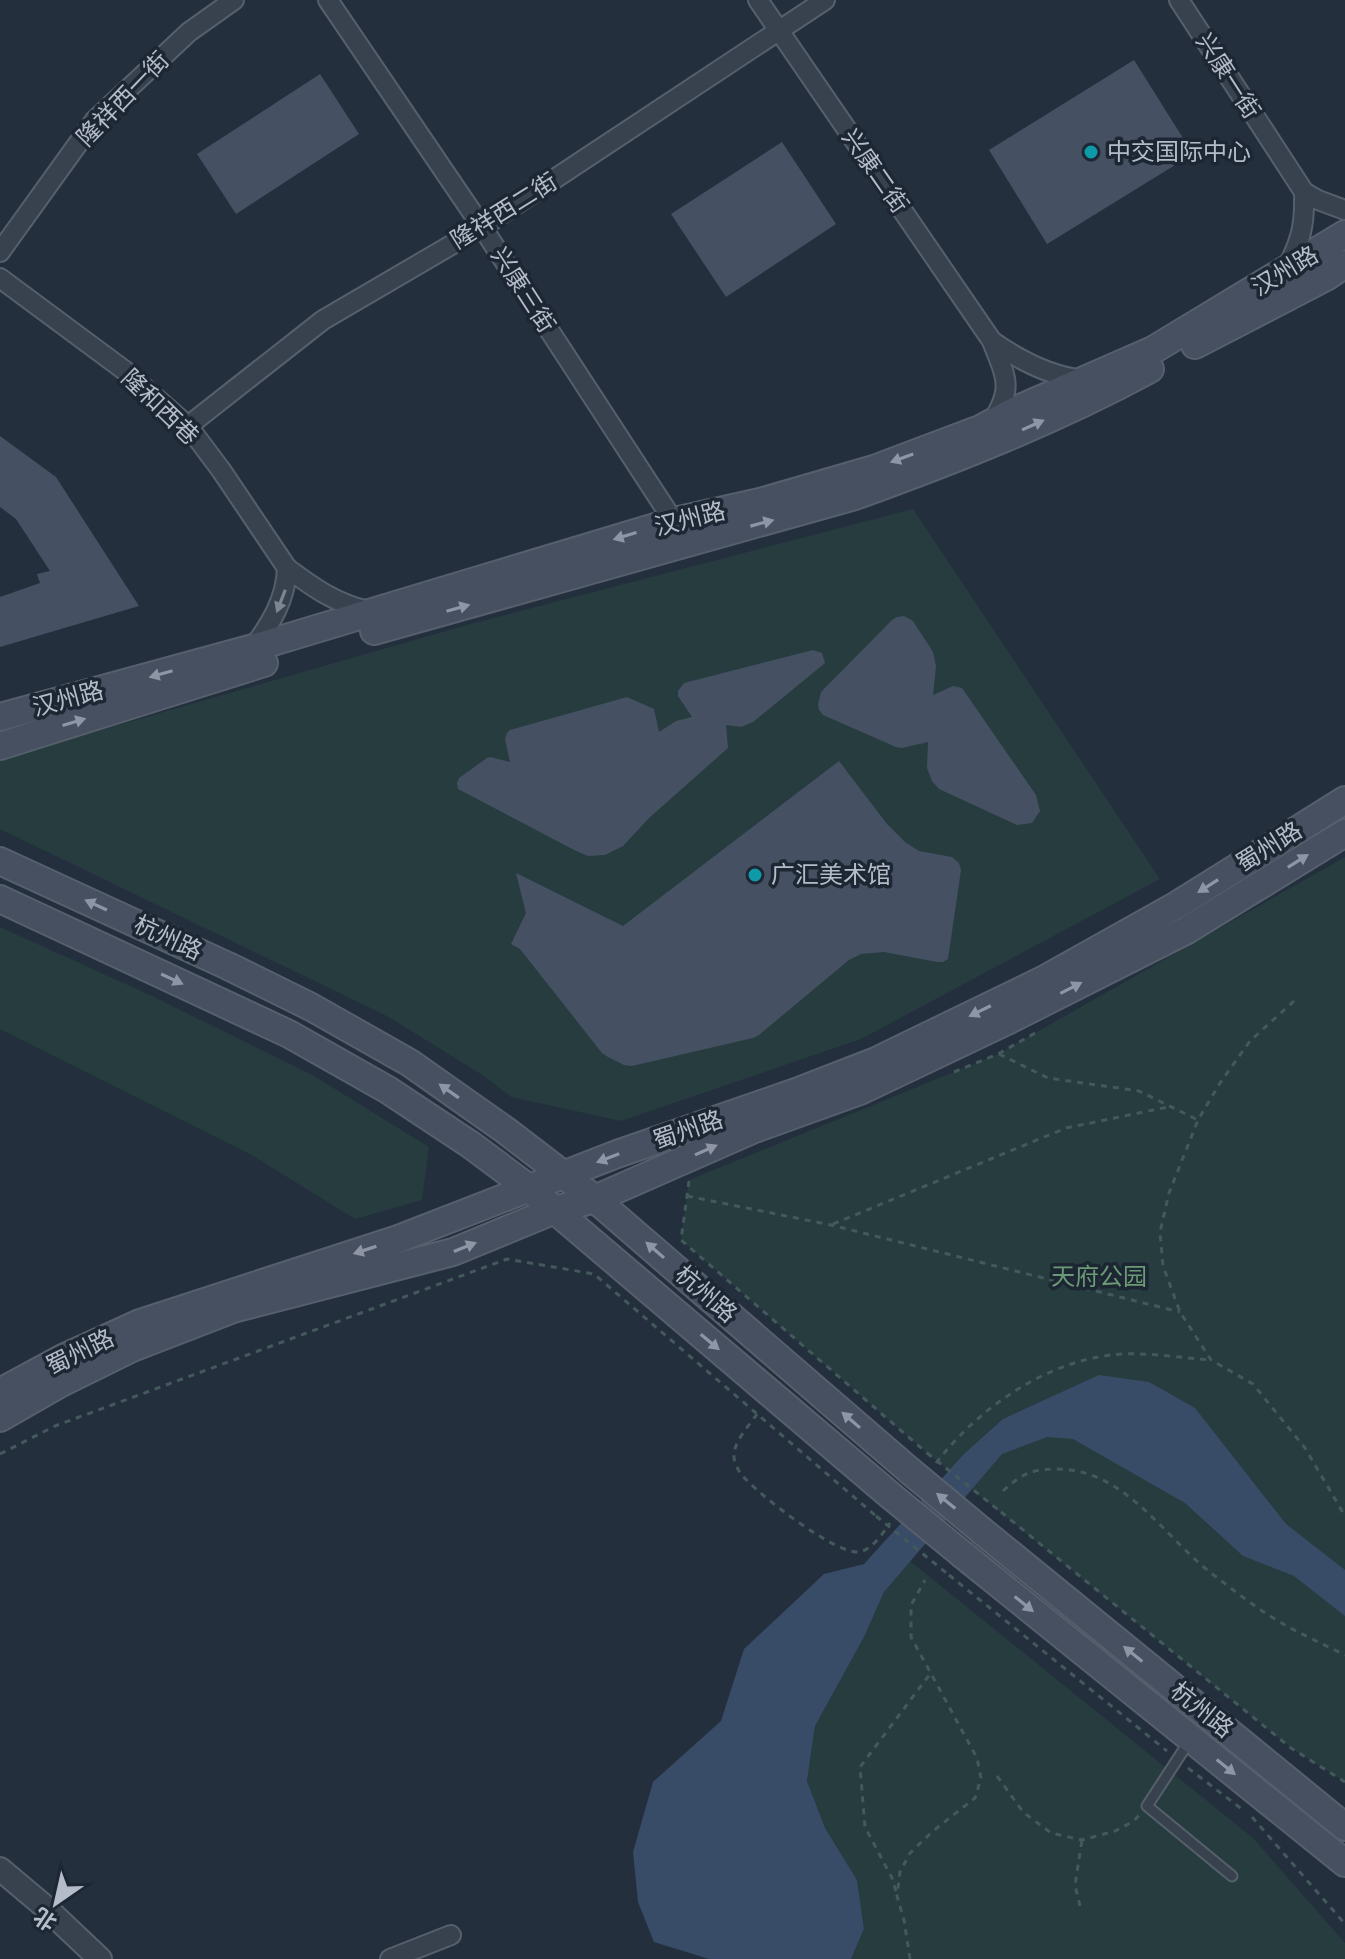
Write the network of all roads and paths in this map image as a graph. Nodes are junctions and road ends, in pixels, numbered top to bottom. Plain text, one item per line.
1 (234, 0) edge
2 (328, 0) edge
3 (758, 0) edge
4 (825, 0) edge
5 (1179, 0) edge
6 (779, 31) junction
7 (1304, 192) junction
8 (1345, 210) edge
9 (482, 227) junction
10 (1345, 234) edge
11 (0, 252) edge
12 (1345, 264) edge
13 (1286, 270) junction
14 (0, 278) edge
15 (992, 341) junction
16 (1086, 381) junction
17 (991, 423) junction
18 (188, 426) junction
19 (681, 532) junction
20 (287, 568) junction
21 (375, 612) junction
22 (253, 648) junction
23 (0, 717) edge
24 (0, 746) edge
25 (1345, 800) edge
26 (1345, 833) edge
27 (0, 861) edge
28 (0, 899) edge
29 (1294, 1001) dead end
30 (1040, 1030) dead end
31 (998, 1054) junction
32 (954, 1072) dead end
33 (1168, 1107) junction
34 (1198, 1120) junction
35 (564, 1175) junction
36 (689, 1180) dead end
37 (530, 1189) junction
38 (687, 1196) junction
39 (595, 1199) junction
40 (555, 1210) junction
41 (831, 1225) junction
42 (1180, 1312) junction
43 (1211, 1360) junction
44 (0, 1392) edge
45 (757, 1414) junction
46 (0, 1418) edge
47 (0, 1454) edge
48 (923, 1465) junction
49 (1003, 1491) dead end
50 (887, 1509) junction
51 (1345, 1516) edge
52 (956, 1565) junction
53 (925, 1580) dead end
54 (1345, 1655) edge
55 (930, 1674) junction
56 (1184, 1749) junction
57 (997, 1776) dead end
58 (1345, 1782) edge
59 (1147, 1806) junction
60 (1345, 1827) edge
61 (1082, 1840) junction
62 (1345, 1863) edge
63 (0, 1869) edge
64 (1232, 1876) dead end
65 (897, 1896) junction
66 (1080, 1906) dead end
67 (1345, 1924) edge
68 (451, 1935) dead end
69 (100, 1959) edge
70 (390, 1959) edge
71 (910, 1959) edge

1 - 11 street, 隆祥西一街
2 - 9 street, 兴康三街
3 - 6 street, 兴康二街
4 - 6 street, 隆祥西二街
5 - 7 street, 兴康一街
6 - 9 street, 隆祥西二街
6 - 15 street, 兴康二街
7 - 8 street
7 - 13 street
9 - 18 street, 隆祥西二街
9 - 19 street, 兴康三街
10 - 13 main road, 汉州路
19 -> 12 main road, 汉州路
13 - 16 main road, 汉州路
14 - 18 street, 隆和西巷
15 - 16 street
15 - 17 street
16 - 17 main road, 汉州路
17 -> 19 main road, 汉州路
18 - 20 street, 隆和西巷
19 -> 21 main road, 汉州路
24 -> 19 main road, 汉州路
20 - 21 street
20 -> 22 street
21 - 22 main road, 汉州路
22 -> 23 main road, 汉州路
25 -> 35 main road, 蜀州路
39 -> 26 main road, 蜀州路
35 -> 27 main road, 杭州路
28 -> 37 main road, 杭州路
29 - 34 path
30 - 31 path
31 - 32 path
31 - 33 path
33 - 34 path
33 - 41 path
34 - 42 path
35 - 37 main road, 蜀州路
35 - 39 main road, 杭州路
36 - 38 path
37 - 40 main road, 杭州路
37 -> 44 main road, 蜀州路
38 - 41 path
38 - 48 path
39 - 40 main road, 蜀州路
48 -> 39 main road, 杭州路
46 -> 40 main road, 蜀州路
40 -> 50 main road, 杭州路
41 - 42 path
42 - 43 path
43 - 48 path
43 - 51 path
45 - 47 path
45 - 50 path
45 - 50 path
48 - 58 path, bridge
60 -> 48 main road, 杭州路, bridge
49 - 54 path
50 - 52 main road, 杭州路, bridge
50 - 52 path, bridge
52 -> 56 main road, 杭州路
52 - 56 path
53 - 55 path
55 - 65 path
55 - 65 path
56 - 59 lane
56 -> 62 main road, 杭州路
56 - 67 path
57 - 61 path
59 - 61 path
59 - 64 lane
61 - 66 path
63 - 69 street
65 - 71 path
68 - 70 street

